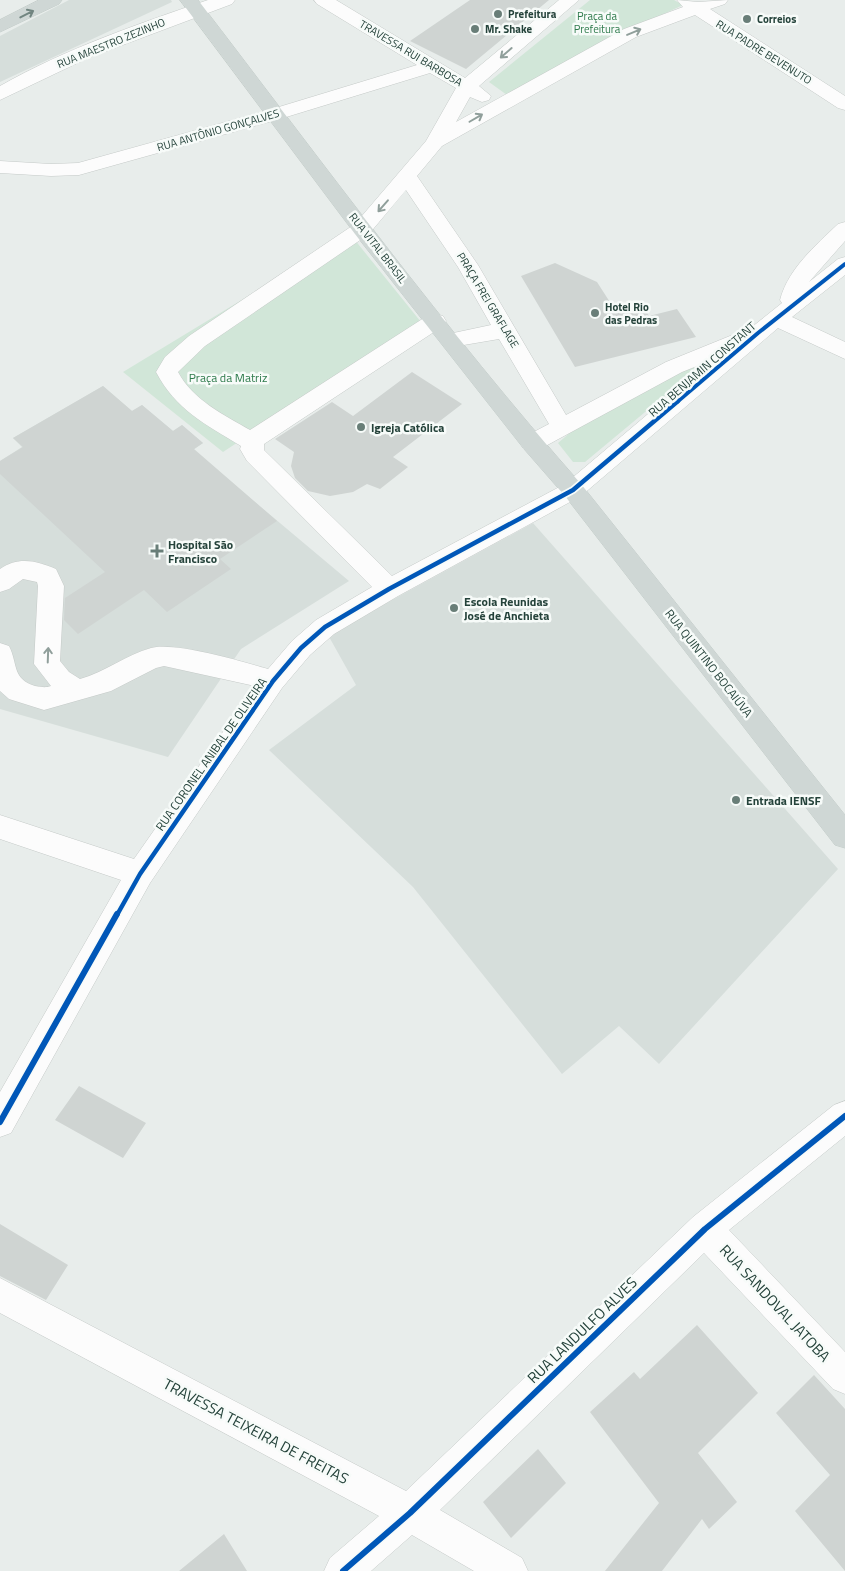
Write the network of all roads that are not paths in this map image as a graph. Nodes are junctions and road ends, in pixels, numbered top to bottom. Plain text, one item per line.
1 (22, 0) edge
2 (53, 0) edge
3 (226, 0) edge
4 (323, 0) edge
5 (719, 0) edge
6 (565, 1) edge
7 (193, 4) edge
8 (689, 4) edge
9 (0, 12) edge
10 (0, 27) edge
11 (432, 66) junction
12 (466, 87) junction
13 (0, 94) edge
14 (845, 104) edge
15 (499, 105) junction
16 (276, 114) junction
17 (434, 143) junction
18 (0, 167) edge
19 (407, 177) junction
20 (362, 229) junction
21 (845, 229) edge
22 (845, 264) edge
23 (783, 312) junction
24 (436, 321) junction
25 (506, 330) junction
26 (758, 333) junction
27 (452, 340) junction
28 (845, 351) edge
29 (562, 427) junction
30 (253, 442) junction
31 (532, 444) junction
32 (573, 490) junction
33 (0, 582) edge
34 (389, 589) junction
35 (0, 652) edge
36 (273, 680) junction
37 (76, 690) junction
38 (0, 827) edge
39 (845, 836) edge
40 (140, 874) junction
41 (845, 1116) edge
42 (0, 1122) edge
43 (705, 1229) junction
44 (0, 1295) edge
45 (845, 1378) edge
46 (410, 1513) junction
47 (343, 1571) edge
48 (509, 1571) edge

1 - 9 main road
10 -> 2 main road
3 - 7 street, RUA MAESTRO ZEZINHO
4 - 11 street, TRAVESSA RUI BARBOSA
5 - 8 street
6 -> 12 street
7 - 13 street, RUA MAESTRO ZEZINHO
7 - 16 main road, RUA VITAL BRASIL
8 - 14 street, RUA PADRE BEVENUTO
15 -> 8 street
11 - 12 street, TRAVESSA RUI BARBOSA
11 - 16 street, RUA ANTÔNIO GONÇALVES
12 - 15 street, TRAVESSA RUI BARBOSA
12 - 17 street
17 -> 15 street
16 - 18 street, RUA ANTÔNIO GONÇALVES
16 - 20 main road, RUA VITAL BRASIL
17 - 19 street
19 -> 20 street
19 - 25 street, PRAÇA FREI GRAFLAGE
20 - 24 main road, RUA VITAL BRASIL
20 - 30 street
21 - 23 street
22 - 23 street, RUA BENJAMIN CONSTANT
23 - 26 street, RUA BENJAMIN CONSTANT
23 - 28 street
24 - 27 main road, RUA VITAL BRASIL
24 - 30 street
25 - 27 street
25 - 29 street, PRAÇA FREI GRAFLAGE
26 - 29 street
26 - 32 street, RUA BENJAMIN CONSTANT
27 - 31 main road, RUA VITAL BRASIL
29 - 31 street
30 - 34 street
31 - 32 main road, RUA VITAL BRASIL
32 - 34 street, RUA CORONEL ANIBAL DE OLIVEIRA
32 - 39 main road, RUA QUINTINO BOCAIÚVA
37 -> 33 street
34 - 36 street, RUA CORONEL ANIBAL DE OLIVEIRA
35 - 37 street
36 - 37 street
36 - 40 street, RUA CORONEL ANIBAL DE OLIVEIRA
38 - 40 street
40 - 42 street, RUA CORONEL ANIBAL DE OLIVEIRA
41 - 43 street, RUA LANDULFO ALVES
43 - 45 street, RUA SANDOVAL JATOBA
43 - 46 street, RUA LANDULFO ALVES
44 - 46 street, TRAVESSA TEIXEIRA DE FREITAS
46 - 47 street, RUA LANDULFO ALVES
46 - 48 street, TRAVESSA TEIXEIRA DE FREITAS

